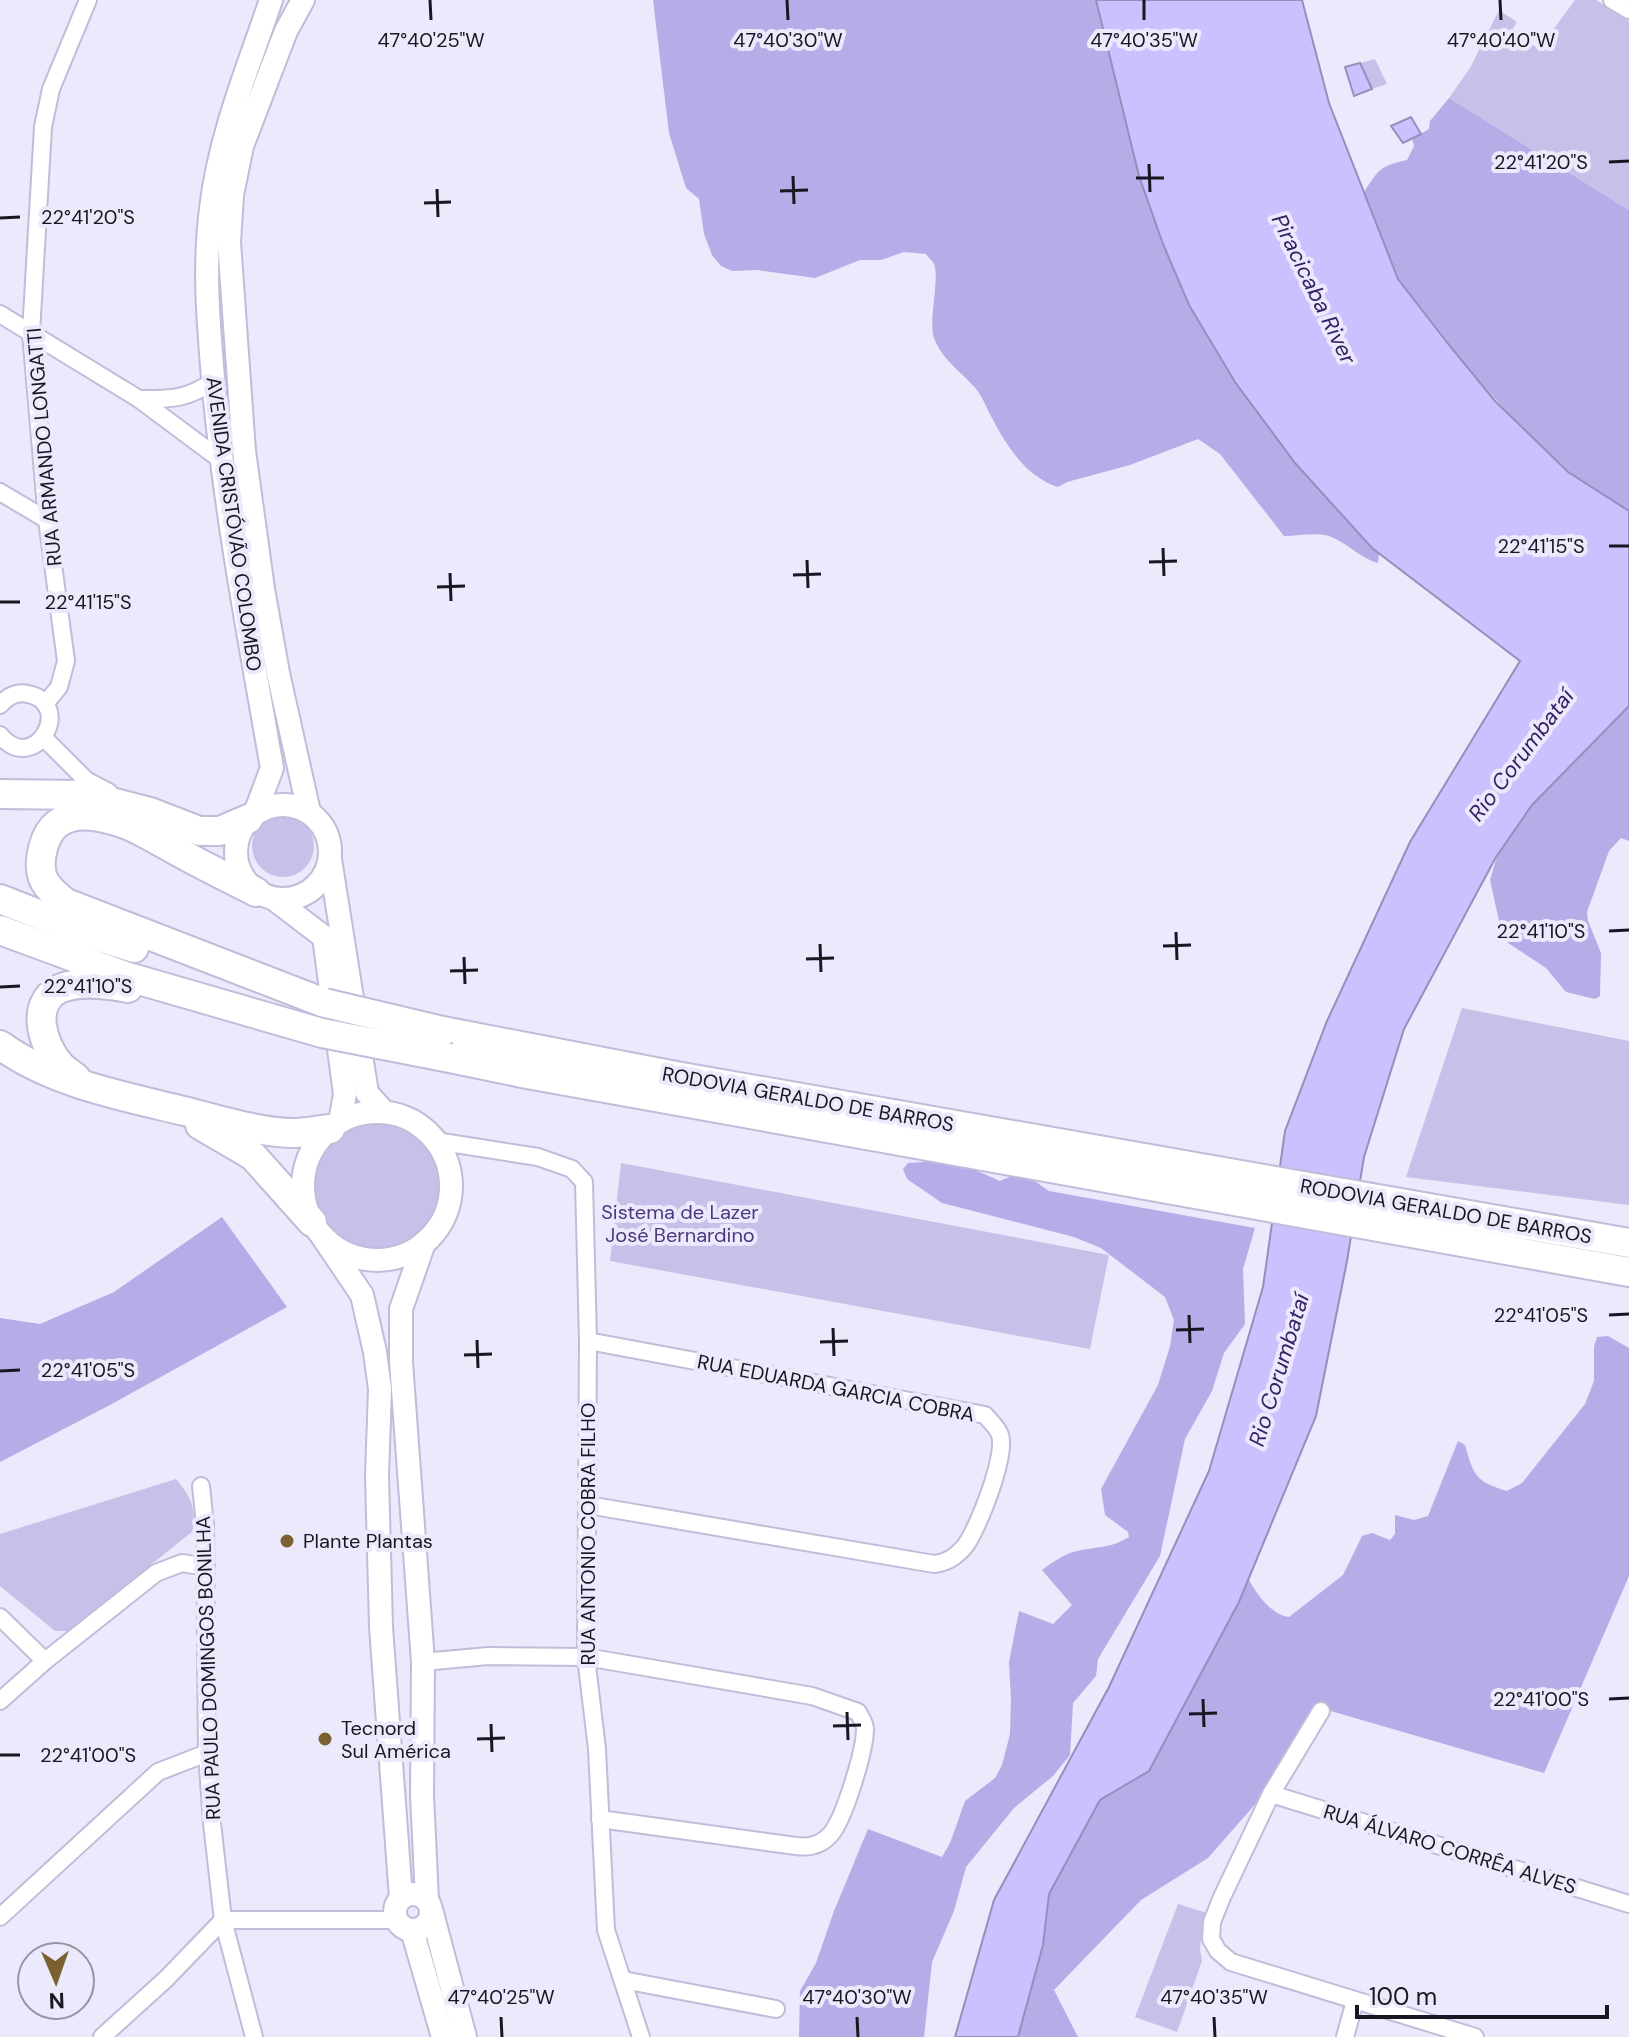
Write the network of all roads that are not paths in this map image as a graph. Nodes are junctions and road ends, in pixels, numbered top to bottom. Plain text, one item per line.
1 (88, 0) edge
2 (271, 0) edge
3 (303, 0) edge
4 (1612, 0) edge
5 (1629, 10) edge
6 (0, 314) edge
7 (31, 333) junction
8 (213, 381) junction
9 (139, 399) junction
10 (221, 460) junction
11 (0, 492) edge
12 (47, 520) junction
13 (4, 696) edge
14 (45, 704) junction
15 (0, 735) edge
16 (44, 738) junction
17 (0, 794) edge
18 (150, 812) junction
19 (309, 812) junction
20 (252, 816) junction
21 (330, 858) junction
22 (265, 895) junction
23 (0, 899) edge
24 (0, 930) edge
25 (324, 1003) junction
26 (265, 1016) junction
27 (0, 1045) edge
28 (86, 1086) junction
29 (172, 1108) junction
30 (384, 1112) junction
31 (335, 1125) junction
32 (436, 1141) junction
33 (1226, 1187) junction
34 (1383, 1214) junction
35 (317, 1229) junction
36 (424, 1243) junction
37 (1629, 1243) edge
38 (1629, 1272) edge
39 (588, 1341) junction
40 (201, 1486) dead end
41 (588, 1505) junction
42 (206, 1567) junction
43 (0, 1617) edge
44 (586, 1657) junction
45 (45, 1661) junction
46 (423, 1662) junction
47 (0, 1701) edge
48 (1321, 1711) dead end
49 (207, 1753) junction
50 (1271, 1794) junction
51 (600, 1819) junction
52 (401, 1898) junction
53 (1629, 1904) edge
54 (430, 1907) junction
55 (0, 1917) edge
56 (223, 1920) junction
57 (405, 1925) junction
58 (623, 1980) junction
59 (1355, 2001) junction
60 (776, 2009) dead end
61 (102, 2037) edge
62 (254, 2037) edge
63 (443, 2037) edge
64 (465, 2037) edge
65 (641, 2037) edge
66 (1345, 2037) edge
67 (1475, 2037) edge

1 - 7 street, RUA ARMANDO LONGATTI
2 - 8 main road, AVENIDA CRISTÓVÃO COLOMBO
3 - 19 main road, AVENIDA CRISTÓVÃO COLOMBO
4 - 5 street
6 - 7 street
7 - 9 street
7 - 12 street, RUA ARMANDO LONGATTI
8 - 9 street
8 - 10 main road, AVENIDA CRISTÓVÃO COLOMBO
9 - 10 street
10 - 20 main road, AVENIDA CRISTÓVÃO COLOMBO
11 - 12 street
12 - 14 street, RUA ARMANDO LONGATTI
13 - 14 street
14 - 16 street
15 - 16 street
16 - 18 street
17 - 18 highway
18 - 20 highway
19 - 20 main road
19 - 21 main road
20 - 22 main road
21 - 22 main road
21 - 30 main road
22 - 25 highway
22 - 31 main road
23 - 25 highway, RODOVIA GERALDO DE BARROS
24 - 26 highway, RODOVIA GERALDO DE BARROS
25 - 33 highway, RODOVIA GERALDO DE BARROS, bridge
26 - 28 highway
26 - 33 highway, RODOVIA GERALDO DE BARROS, bridge
27 - 28 highway
28 - 29 highway
29 - 31 highway
29 - 35 highway
30 - 31 main road
30 - 32 main road
31 - 35 main road
32 - 36 main road
32 - 39 street, RUA ANTONIO COBRA FILHO
33 - 34 highway, RODOVIA GERALDO DE BARROS
34 - 37 highway, RODOVIA GERALDO DE BARROS
34 - 38 highway, RODOVIA GERALDO DE BARROS
35 - 36 main road
35 - 52 main road
36 - 46 main road
39 - 41 street, RUA ANTONIO COBRA FILHO
39 - 41 street, RUA EDUARDA GARCIA COBRA
40 - 42 street, RUA PAULO DOMINGOS BONILHA
41 - 44 street, RUA ANTONIO COBRA FILHO
42 - 45 street
42 - 49 street, RUA PAULO DOMINGOS BONILHA
43 - 45 street
44 - 46 street
44 - 51 street, RUA ANTONIO COBRA FILHO
44 - 51 street
45 - 47 street
46 - 54 main road
48 - 50 street
49 - 55 street
49 - 56 street, RUA PAULO DOMINGOS BONILHA
50 - 53 street, RUA ÁLVARO CORRÊA ALVES
50 - 59 street
51 - 58 street, RUA ANTONIO COBRA FILHO
52 - 54 main road
52 - 57 main road
54 - 57 main road
54 - 64 main road
56 - 57 street
56 - 61 street
56 - 62 street, RUA PAULO DOMINGOS BONILHA
57 - 63 main road
58 - 60 street
58 - 65 street, RUA ANTONIO COBRA FILHO
59 - 66 street
59 - 67 street

